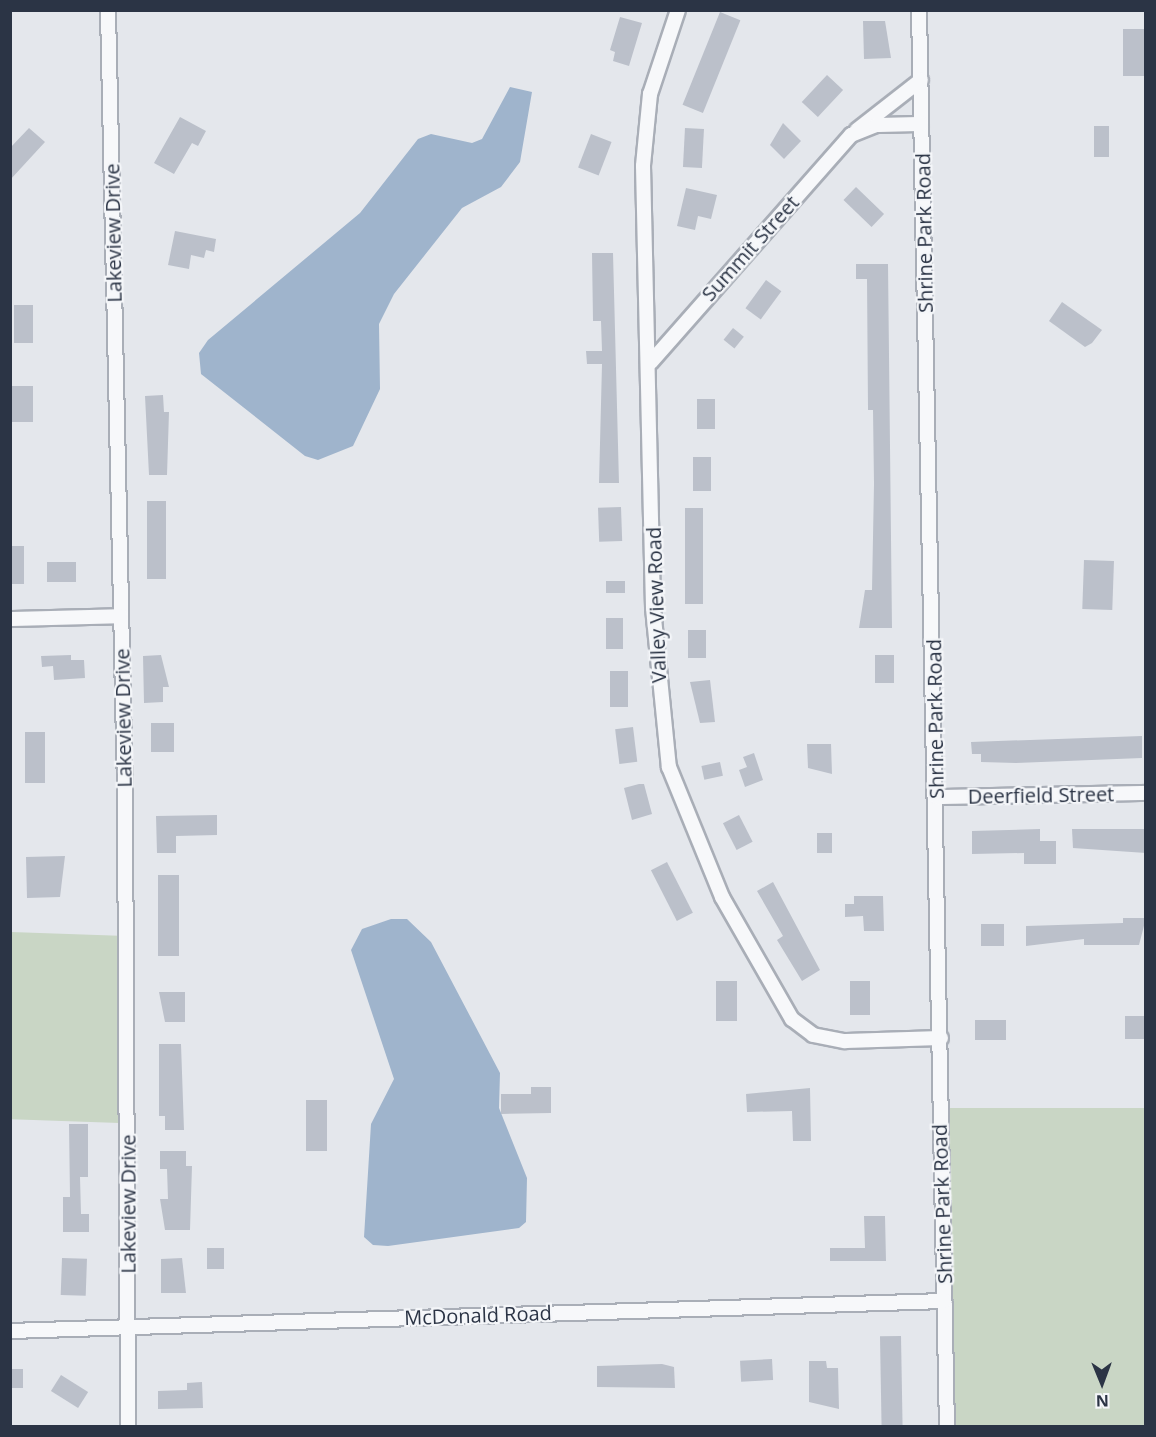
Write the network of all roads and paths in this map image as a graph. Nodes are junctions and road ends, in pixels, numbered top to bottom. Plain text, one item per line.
1 (108, 10) edge
2 (678, 10) edge
3 (919, 10) edge
4 (921, 80) junction
5 (921, 124) junction
6 (851, 135) junction
7 (651, 362) junction
8 (121, 616) junction
9 (10, 619) edge
10 (1146, 793) edge
11 (937, 797) junction
12 (941, 1038) junction
13 (945, 1301) junction
14 (127, 1326) junction
15 (10, 1331) edge
16 (128, 1426) edge
17 (947, 1426) edge

1 - 8 street, Lakeview Drive
2 - 7 street, Valley View Road
3 - 4 street, Shrine Park Road
4 - 5 street, Shrine Park Road
4 - 6 street, Summit Street
5 - 6 street, Summit Street
5 - 11 street, Shrine Park Road
6 - 7 street, Summit Street
7 - 12 street, Valley View Road
8 - 9 street
8 - 14 street, Lakeview Drive
10 - 11 street, Deerfield Street
11 - 12 street, Shrine Park Road
12 - 13 street, Shrine Park Road
13 - 14 street, McDonald Road
13 - 17 street, Shrine Park Road
14 - 15 street, McDonald Road
14 - 16 street, Lakeview Drive

